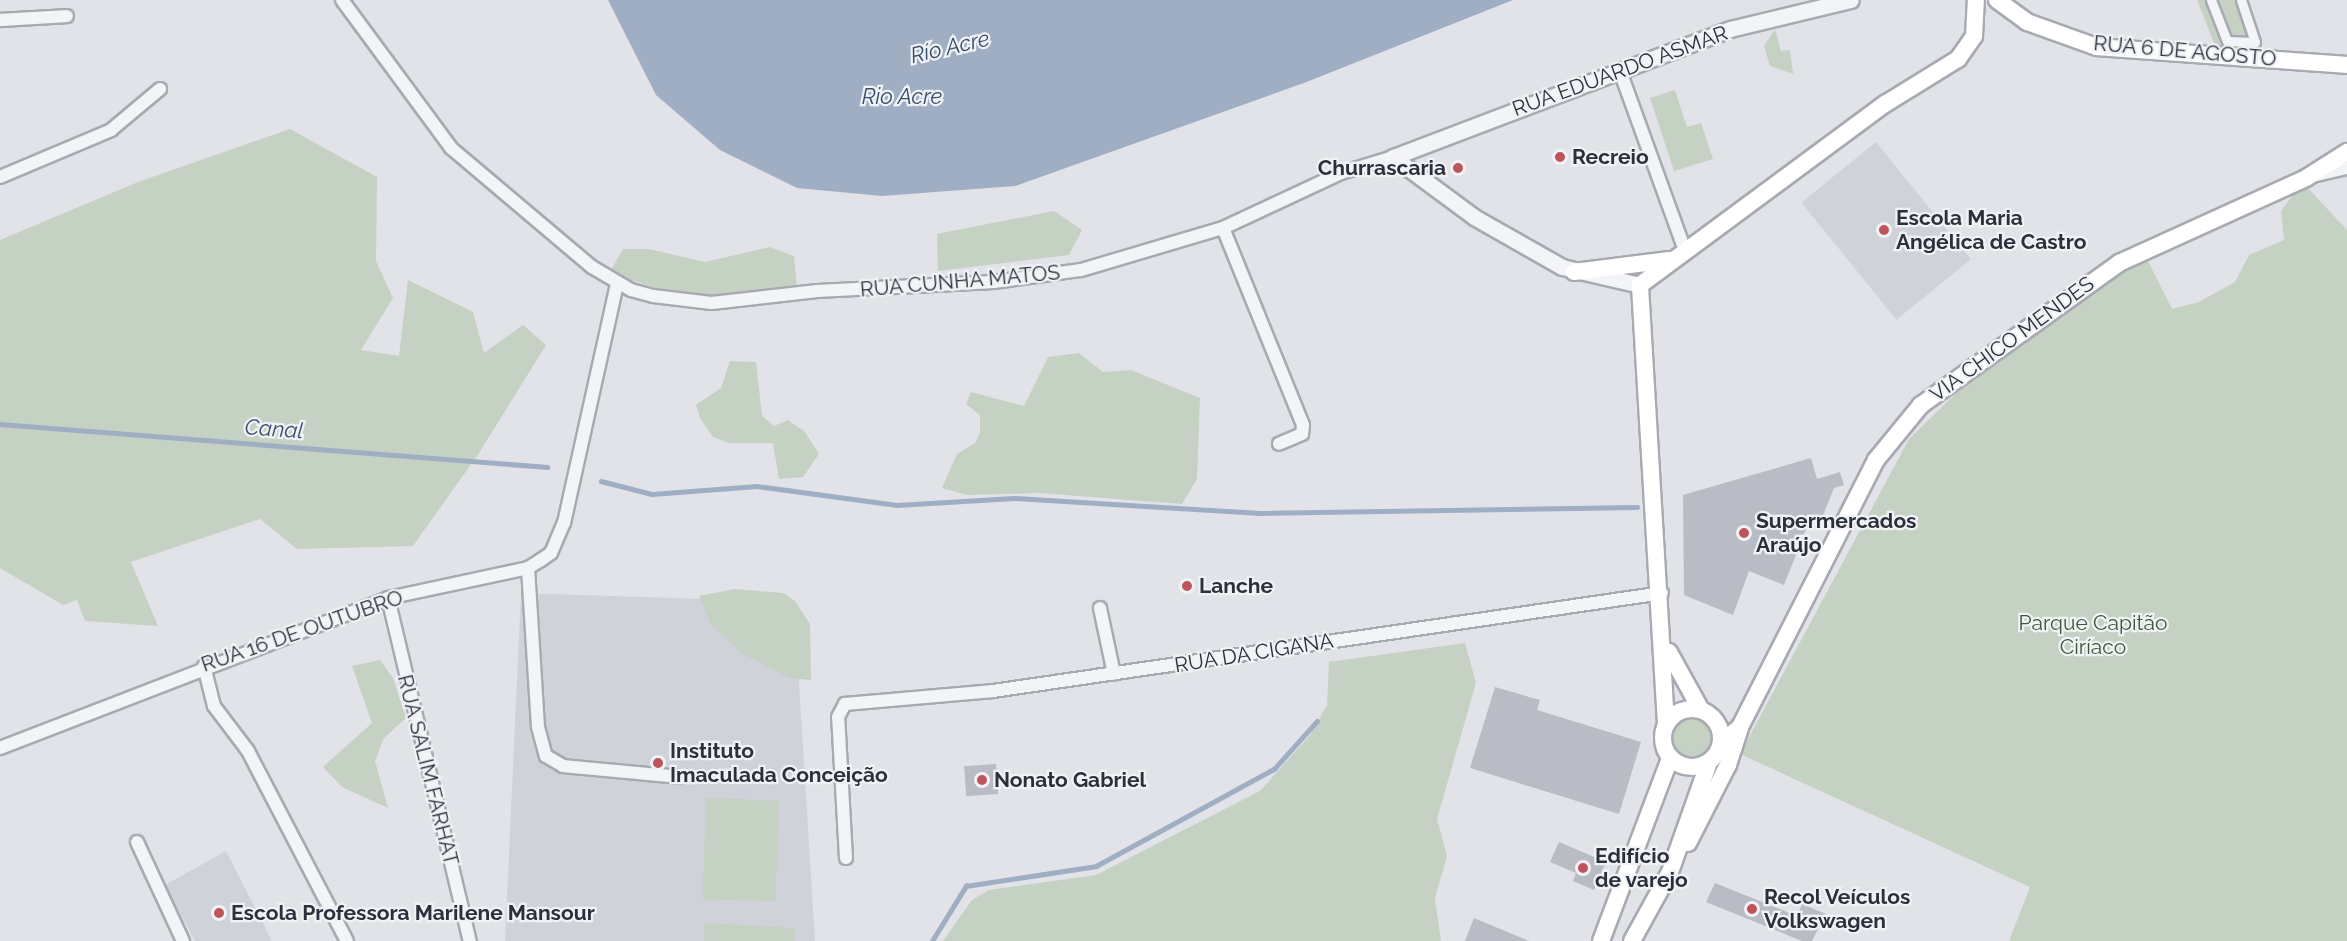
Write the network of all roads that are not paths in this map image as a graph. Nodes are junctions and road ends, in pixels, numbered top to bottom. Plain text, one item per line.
1 (342, 0) edge
2 (1851, 0) edge
3 (1976, 0) edge
4 (1997, 0) edge
5 (2211, 0) edge
6 (2241, 0) edge
7 (67, 16) dead end
8 (0, 20) edge
9 (2347, 65) edge
10 (1620, 70) junction
11 (160, 89) dead end
12 (2347, 152) edge
13 (1393, 157) junction
14 (2347, 168) edge
15 (0, 177) edge
16 (2306, 178) junction
17 (1223, 228) junction
18 (1684, 248) junction
19 (1669, 260) junction
20 (1574, 272) junction
21 (617, 283) junction
22 (1640, 285) junction
23 (1279, 444) dead end
24 (528, 568) junction
25 (1662, 593) junction
26 (388, 598) junction
27 (1100, 608) dead end
28 (1665, 643) junction
29 (204, 666) junction
30 (1114, 674) junction
31 (1752, 703) junction
32 (1706, 713) junction
33 (1666, 724) junction
34 (1740, 728) junction
35 (1721, 743) junction
36 (0, 748) edge
37 (1670, 758) junction
38 (1709, 762) junction
39 (679, 777) dead end
40 (137, 842) dead end
41 (846, 858) dead end
42 (1670, 872) junction
43 (342, 940) edge
44 (183, 941) edge
45 (470, 941) edge
46 (1600, 941) edge
47 (1632, 941) edge

1 - 21 street, RUA CUNHA MATOS
2 - 10 street, RUA EDUARDO ASMAR
3 - 18 main road
4 - 9 main road, RUA 6 DE AGOSTO
5 - 6 street
7 - 8 street
10 - 13 street, RUA EDUARDO ASMAR
10 - 18 street
11 - 15 street
12 - 16 main road, VIA CHICO MENDES
13 - 17 street, RUA CUNHA MATOS
13 - 20 street
14 - 16 street
16 - 31 main road, VIA CHICO MENDES
17 - 21 street, RUA CUNHA MATOS
17 - 23 street
18 - 19 main road
19 - 20 main road
19 - 22 main road
20 - 22 street
21 - 24 street, RUA 16 DE OUTUBRO
22 - 25 main road
24 - 26 street, RUA 16 DE OUTUBRO
24 - 39 street
25 - 28 main road
25 - 30 street, RUA DA CIGANA
26 - 29 street, RUA 16 DE OUTUBRO
26 - 45 street, RUA SALIM FARHAT
27 - 30 street
28 - 32 main road
28 - 33 main road
29 - 36 street, RUA 16 DE OUTUBRO
29 - 43 street
30 - 41 street, RUA DA CIGANA
31 - 32 main road
31 - 34 main road, VIA CHICO MENDES
32 - 33 main road
32 - 35 main road
33 - 37 main road
34 - 35 main road, VIA CHICO MENDES
34 - 42 main road
35 - 38 main road
37 - 38 main road
37 - 46 main road
38 - 42 main road
40 - 44 street
42 - 47 main road

